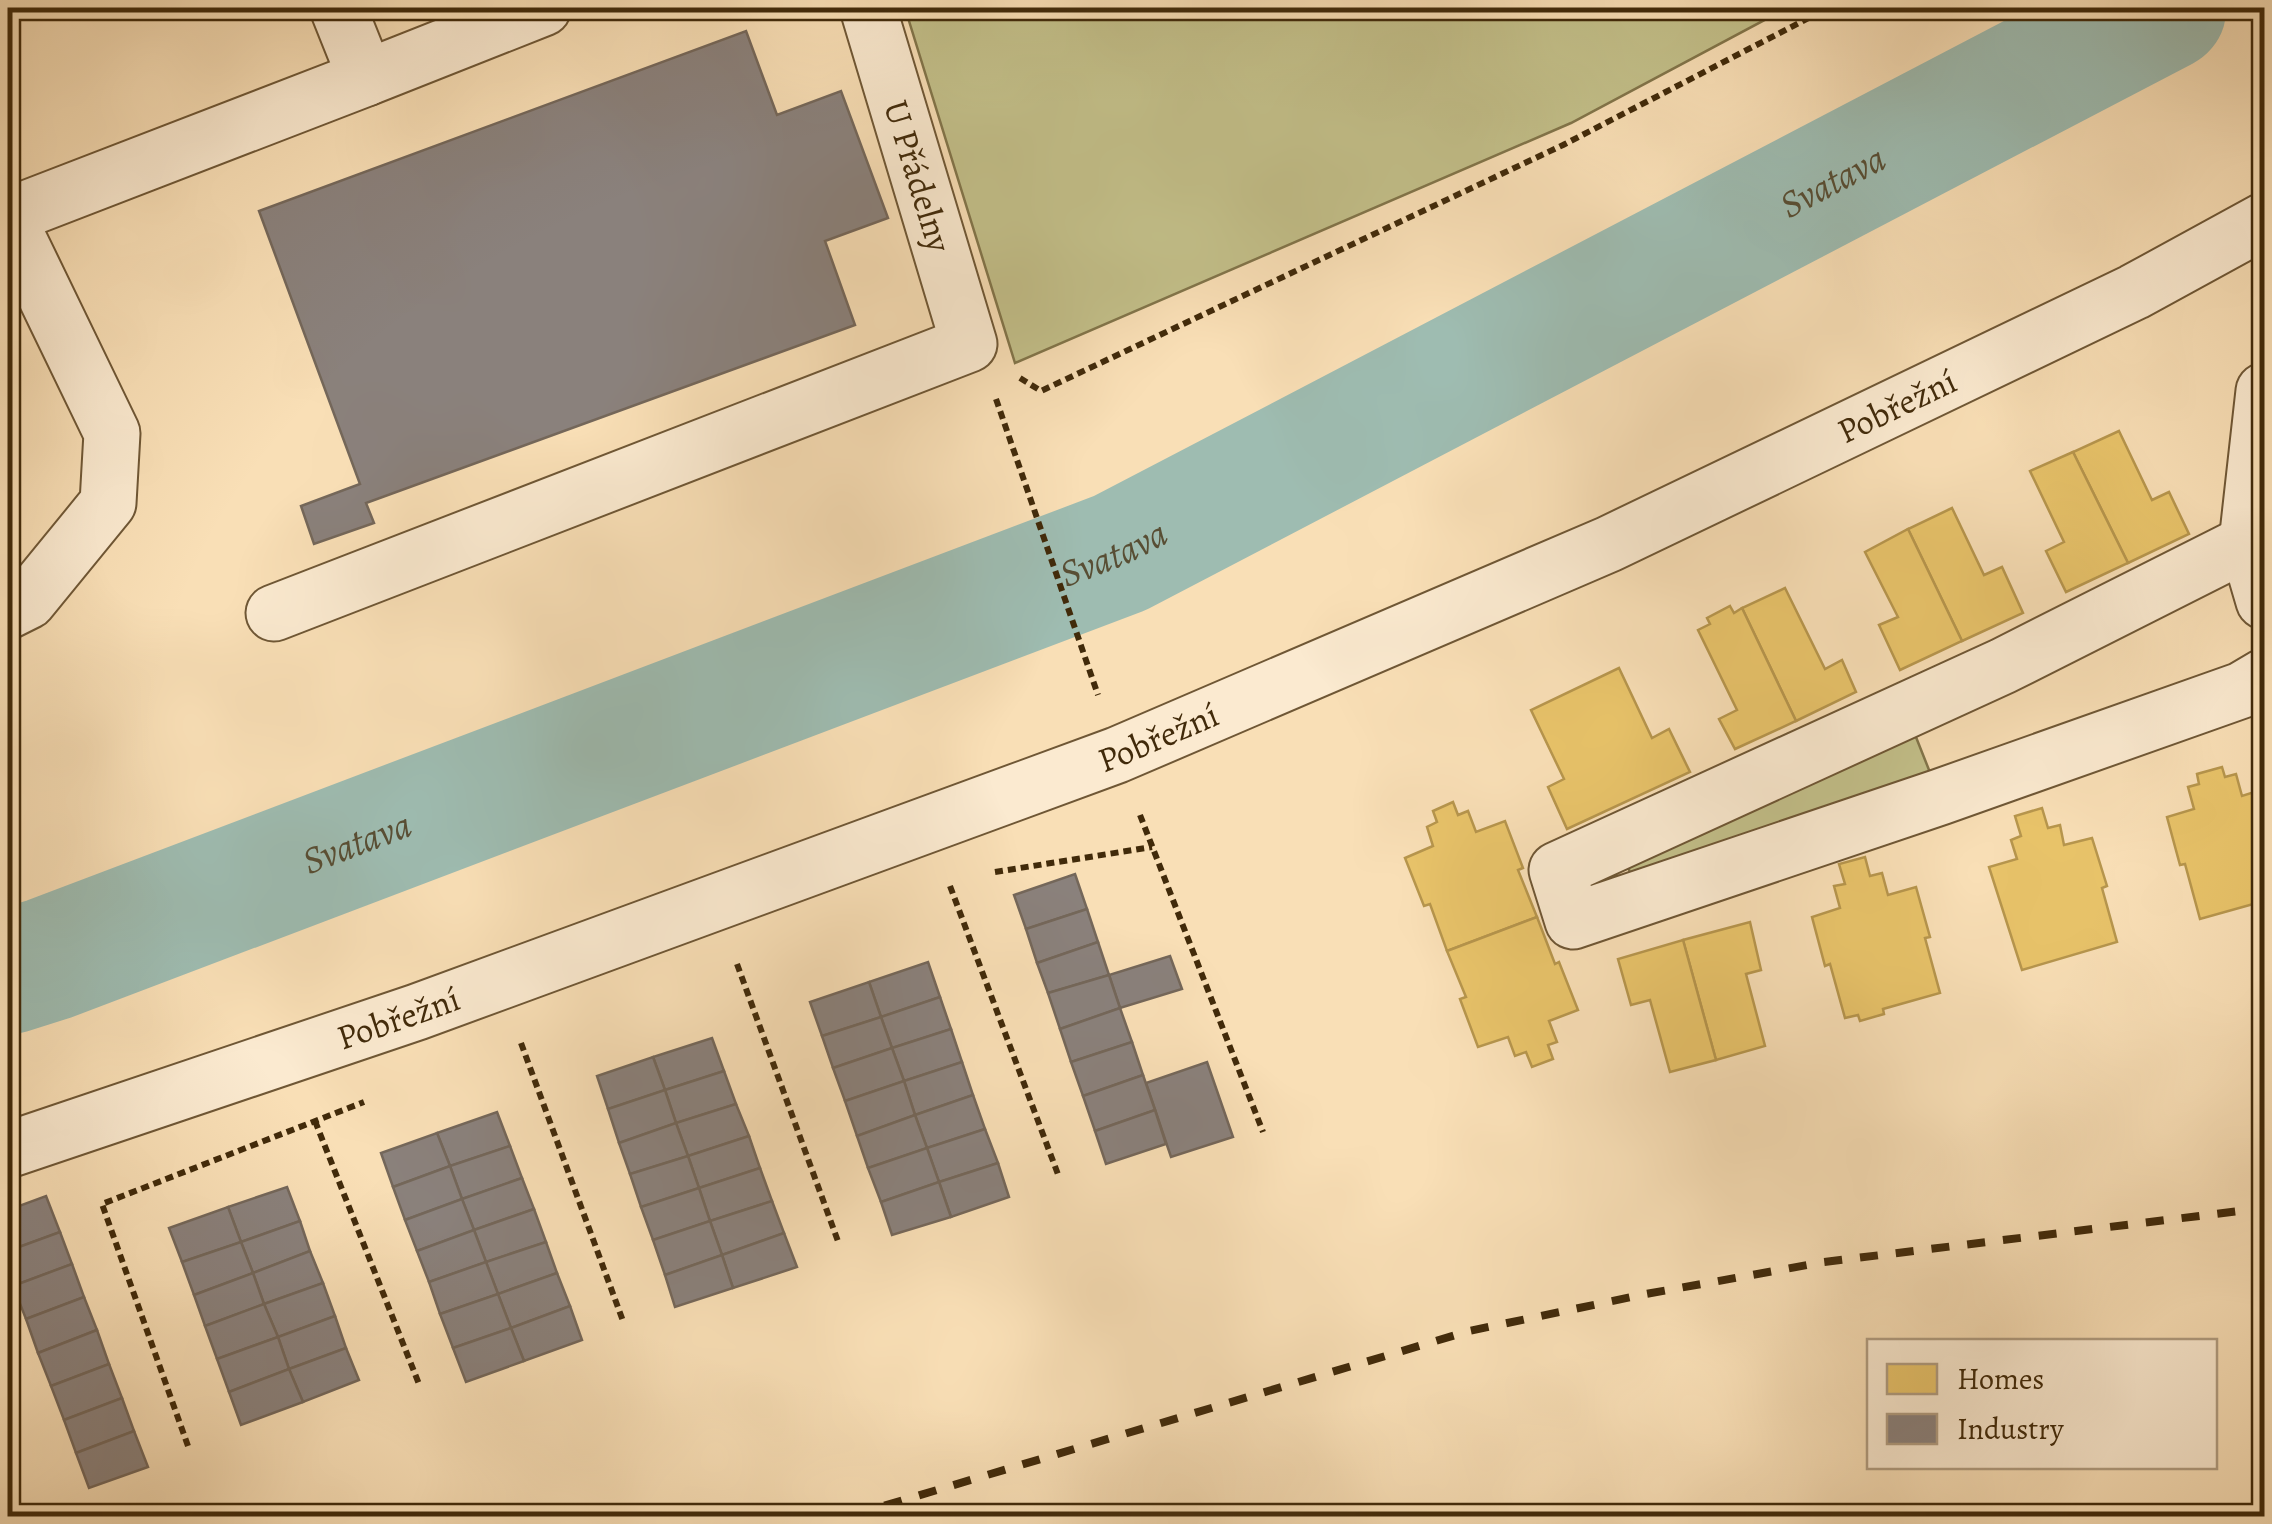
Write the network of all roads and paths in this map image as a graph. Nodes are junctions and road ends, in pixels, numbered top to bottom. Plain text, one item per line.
1 (338, 8) edge
2 (543, 8) edge
3 (868, 8) edge
4 (1828, 8) edge
5 (366, 78) junction
6 (8, 217) edge
7 (2264, 221) edge
8 (980, 365) junction
9 (2264, 390) edge
10 (2247, 543) junction
11 (2264, 601) edge
12 (8, 612) edge
13 (274, 614) dead end
14 (2264, 677) edge
15 (1094, 684) dead end
16 (1117, 754) junction
17 (947, 880) dead end
18 (735, 958) dead end
19 (520, 1042) dead end
20 (315, 1122) dead end
21 (1263, 1132) dead end
22 (8, 1150) edge
23 (1059, 1178) dead end
24 (102, 1204) dead end
25 (839, 1244) dead end
26 (623, 1321) dead end
27 (419, 1384) dead end
28 (188, 1446) dead end

1 - 5 street
2 - 5 street
3 - 8 street, U Přádelny
4 - 8 path
5 - 6 street
6 - 12 street
7 - 16 street, Pobřežní
8 - 13 street
8 - 15 path
9 - 10 street
10 - 11 street
10 - 14 street
16 - 21 path
16 - 22 street, Pobřežní
17 - 23 path
18 - 25 path
19 - 26 path
20 - 27 path
24 - 28 path

